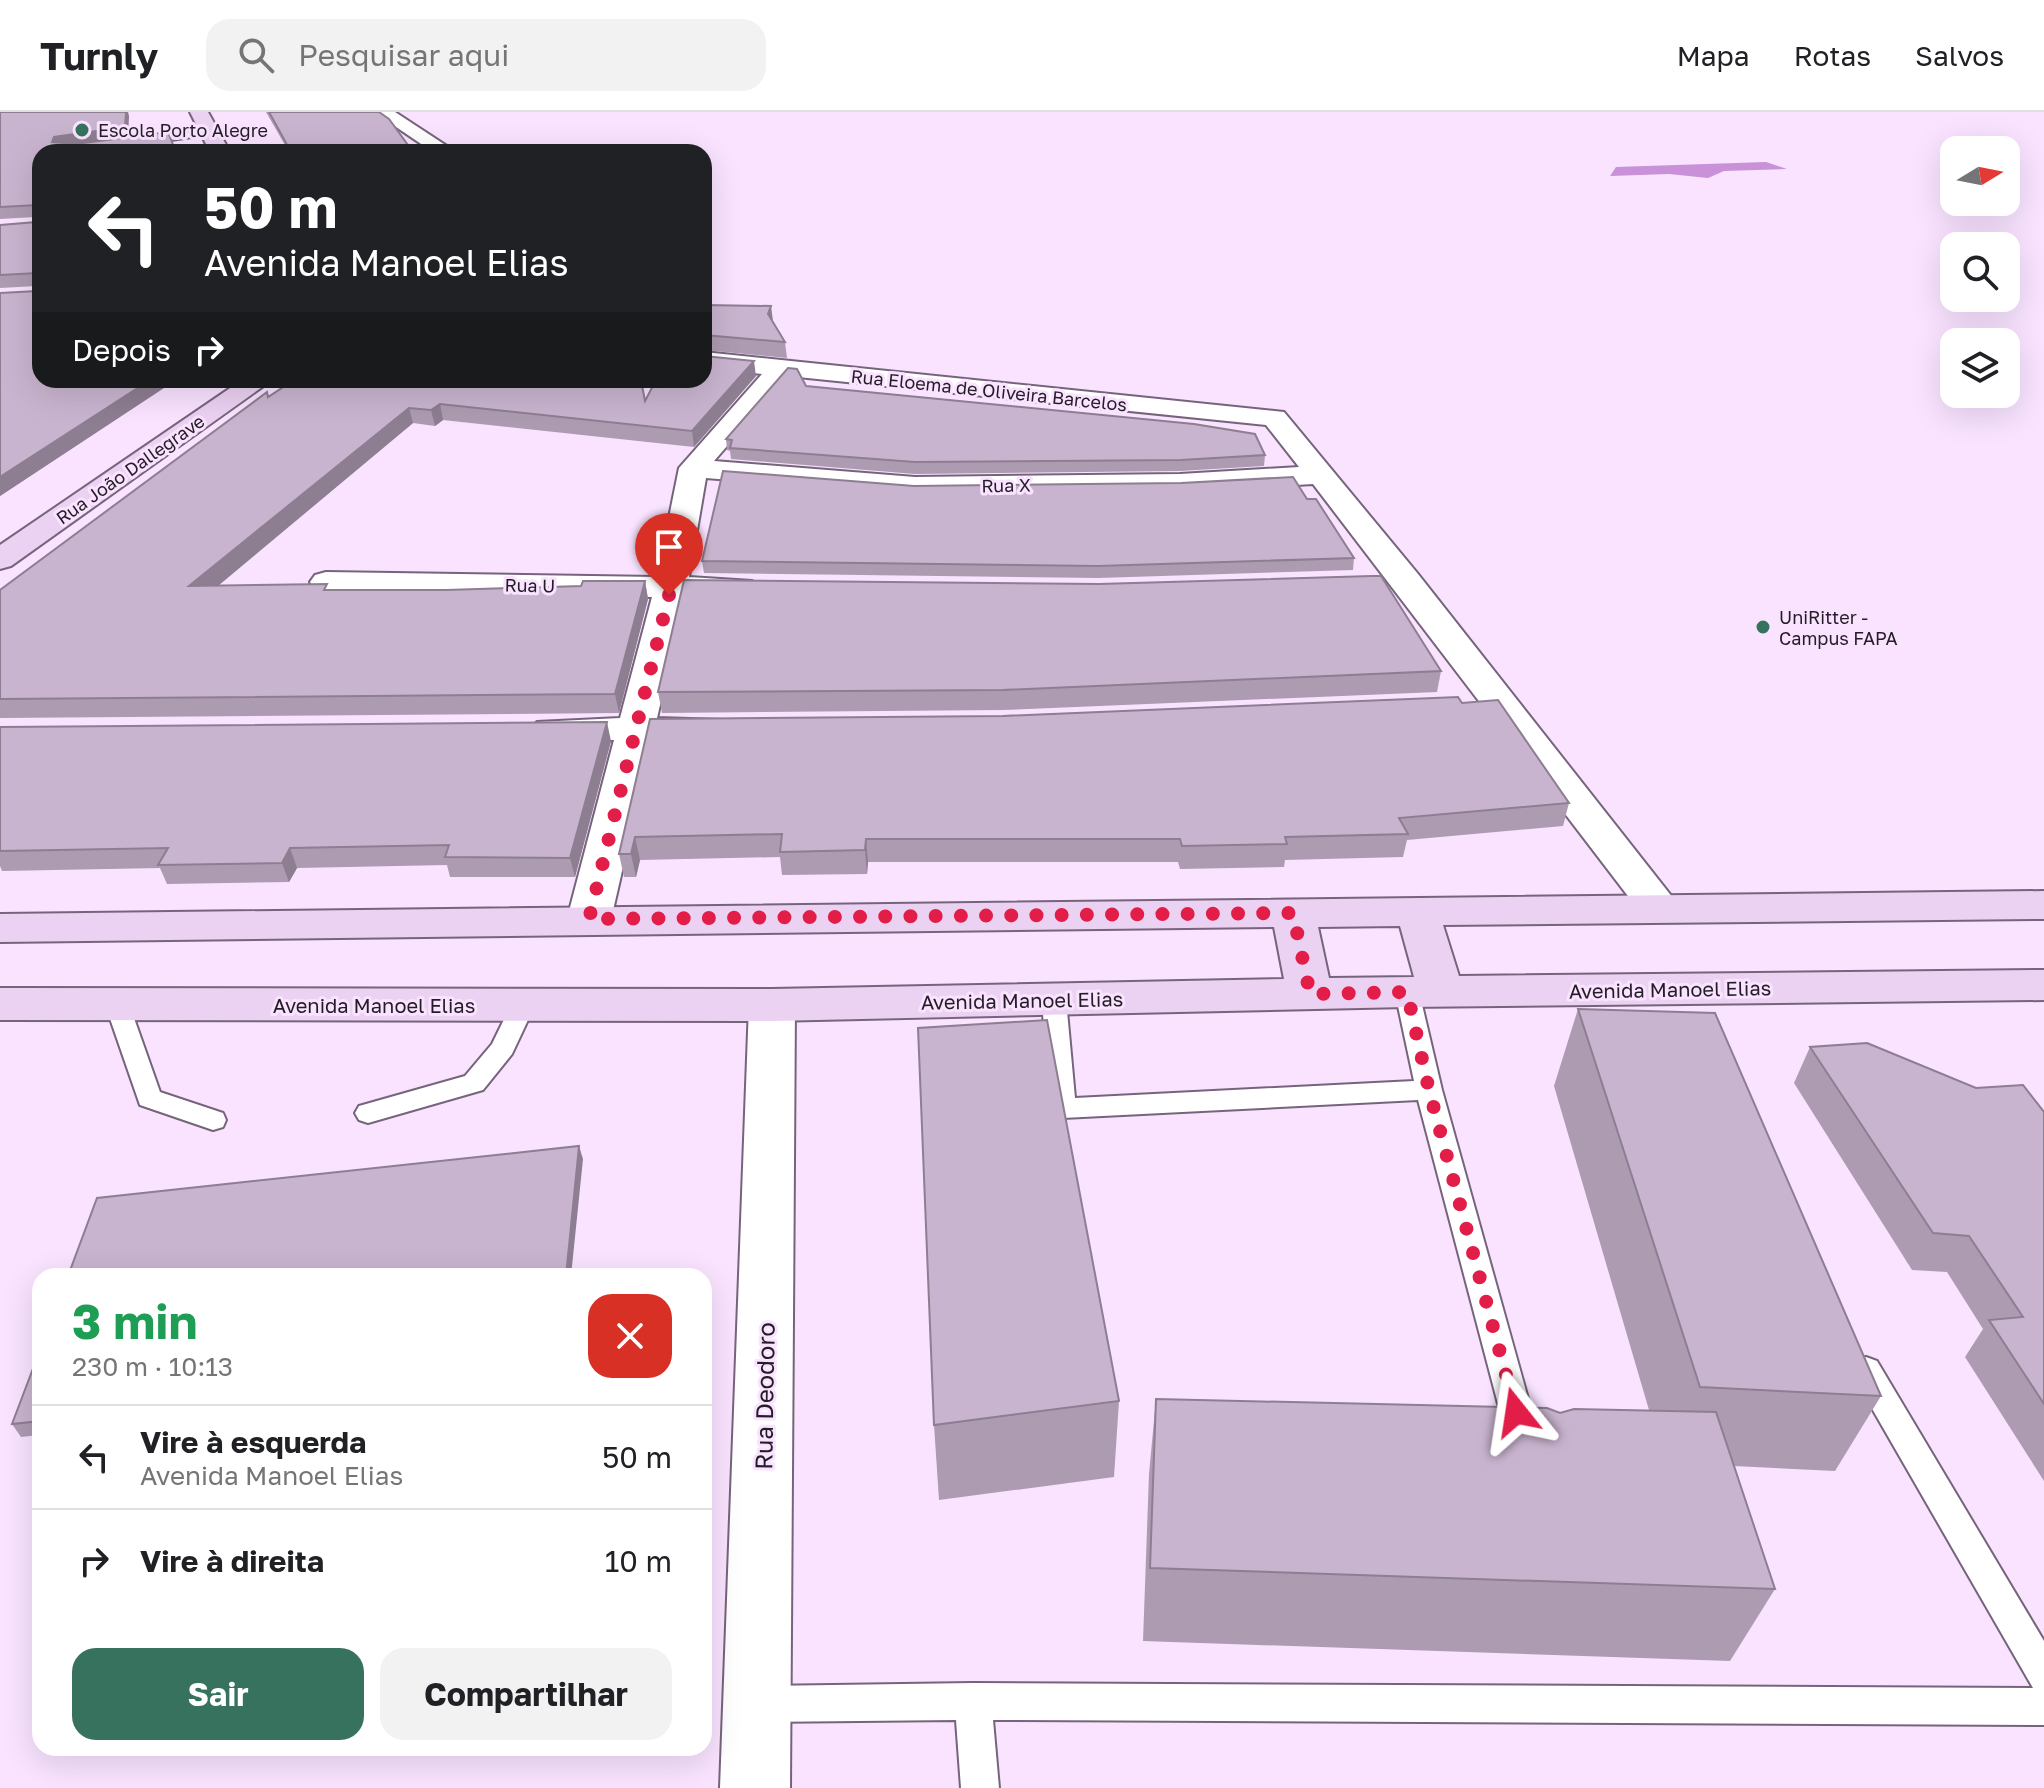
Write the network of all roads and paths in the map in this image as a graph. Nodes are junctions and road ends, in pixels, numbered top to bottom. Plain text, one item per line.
1 (199, 112) edge
2 (383, 112) edge
3 (210, 132) junction
4 (121, 144) edge
5 (216, 144) edge
6 (433, 144) edge
7 (712, 361) edge
8 (780, 369) junction
9 (247, 388) edge
10 (693, 468) junction
11 (1319, 475) junction
12 (0, 559) edge
13 (326, 582) edge
14 (766, 588) edge
15 (670, 591) junction
16 (1502, 703) junction
17 (1457, 704) edge
18 (741, 728) edge
19 (523, 730) edge
20 (633, 730) junction
21 (2044, 905) edge
22 (1659, 907) junction
23 (1417, 912) junction
24 (1293, 913) junction
25 (589, 919) junction
26 (0, 928) edge
27 (2044, 985) edge
28 (1424, 992) junction
29 (1310, 994) junction
30 (1054, 1000) junction
31 (0, 1004) edge
32 (117, 1004) junction
33 (523, 1005) junction
34 (772, 1005) junction
35 (1429, 1090) junction
36 (368, 1113) dead end
37 (213, 1120) dead end
38 (1852, 1346) edge
39 (1532, 1471) edge
40 (2044, 1675) edge
41 (973, 1701) junction
42 (757, 1704) junction
43 (2044, 1707) edge
44 (755, 1788) edge
45 (980, 1788) edge

1 - 3 main road
2 - 6 street
3 - 4 lane
3 - 5 main road
7 - 8 street, Rua Eloema de Oliveira Barcelos
8 - 10 street
8 - 11 street, Rua Eloema de Oliveira Barcelos
9 - 12 main road, Rua João Dallegrave
10 - 11 street, Rua X
10 - 15 street
11 - 16 street
13 - 15 street, Rua U
14 - 15 street, Rua U
15 - 20 street
16 - 17 street
16 - 22 street
18 - 20 street
19 - 20 street
20 - 25 street
21 - 22 main road
22 - 23 main road
23 - 24 main road
23 - 28 main road
24 - 25 main road
24 - 29 main road
25 - 26 main road
27 - 28 main road, Avenida Manoel Elias
28 - 29 main road, Avenida Manoel Elias
28 - 35 lane
29 - 30 main road, Avenida Manoel Elias
30 - 34 main road, Avenida Manoel Elias
30 - 35 lane
31 - 32 main road, Avenida Manoel Elias
32 - 33 main road, Avenida Manoel Elias
32 - 37 lane
33 - 34 main road, Avenida Manoel Elias
33 - 36 lane
34 - 42 street, Rua Deodoro
35 - 39 lane
38 - 40 lane
41 - 42 lane
41 - 43 lane
41 - 45 lane
42 - 44 street, Rua Deodoro

